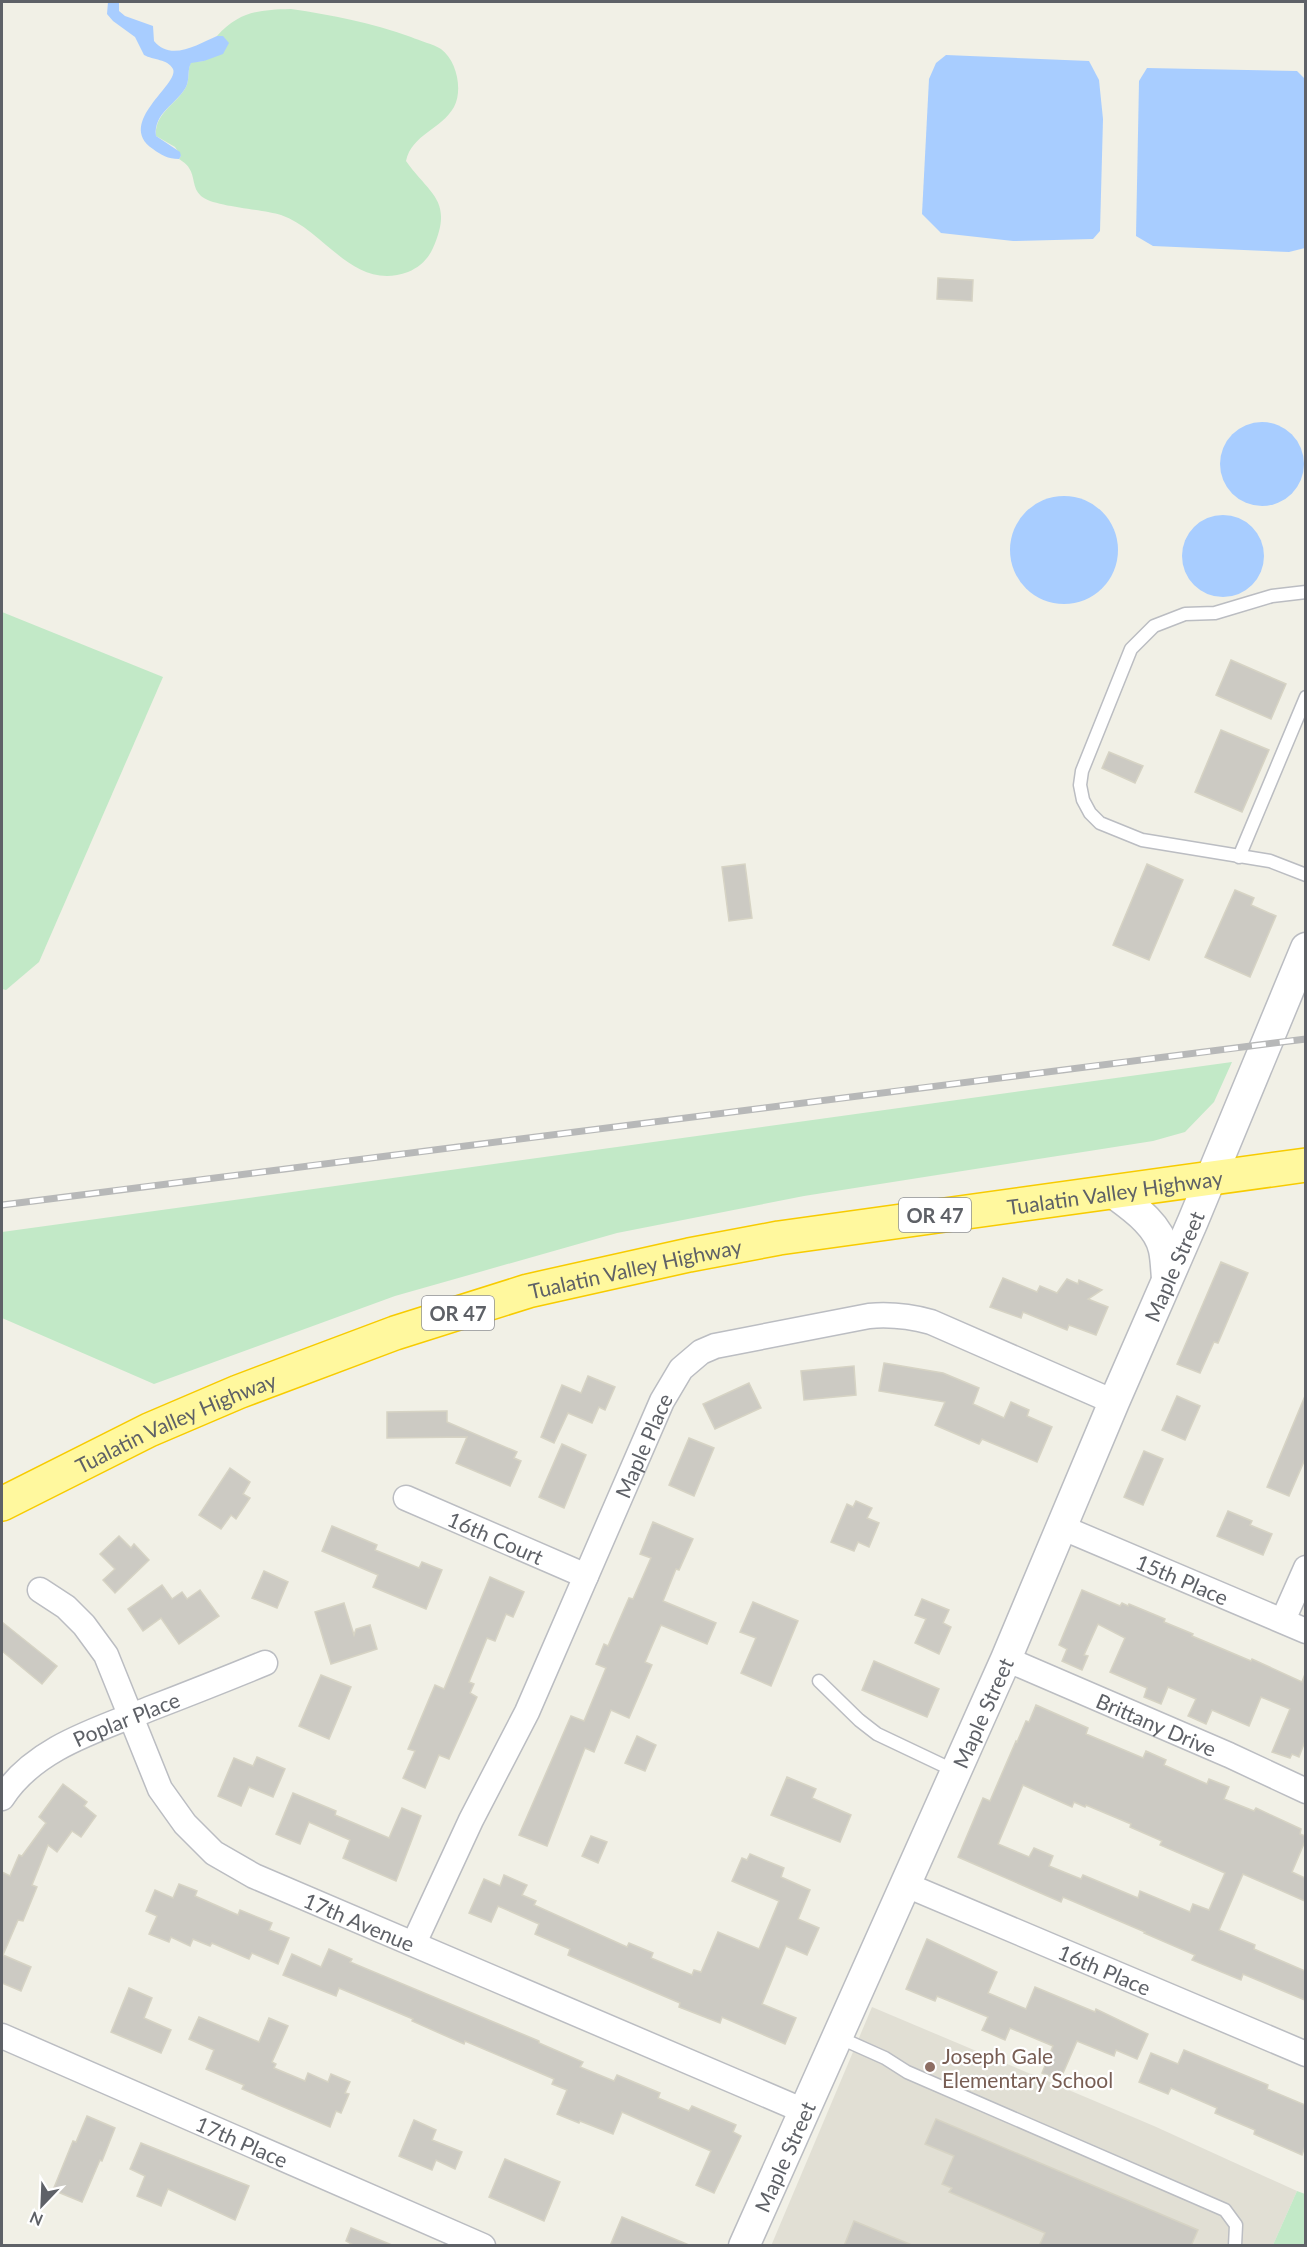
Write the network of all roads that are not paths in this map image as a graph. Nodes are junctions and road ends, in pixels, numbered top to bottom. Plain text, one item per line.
1 (1305, 592) edge
2 (1305, 697) edge
3 (1239, 857) junction
4 (1305, 875) edge
5 (1305, 948) edge
6 (1305, 1165) edge
7 (1210, 1177) junction
8 (1111, 1191) junction
9 (1167, 1278) junction
10 (1114, 1402) junction
11 (406, 1498) dead end
12 (2, 1504) edge
13 (1061, 1527) junction
14 (1305, 1568) edge
15 (586, 1576) junction
16 (40, 1590) dead end
17 (1283, 1620) junction
18 (1305, 1631) edge
19 (1006, 1659) junction
20 (265, 1663) dead end
21 (819, 1681) dead end
22 (130, 1717) junction
23 (955, 1771) junction
24 (1305, 1791) edge
25 (2, 1798) edge
26 (904, 1884) junction
27 (414, 1943) junction
28 (2, 2036) edge
29 (837, 2037) junction
30 (1305, 2054) edge
31 (804, 2111) junction
32 (483, 2246) edge
33 (744, 2246) edge
34 (1235, 2246) edge

1 - 3 lane
2 - 3 lane
3 - 4 lane
5 - 7 street, Maple Street
6 - 7 highway, Tualatin Valley Highway / OR 47
7 - 8 highway, Tualatin Valley Highway / OR 47
7 - 9 street, Maple Street
8 - 9 street
8 - 12 highway, Tualatin Valley Highway / OR 47
9 - 10 street, Maple Street
10 - 13 street, Maple Street
10 - 15 street, Maple Place
11 - 15 street, 16th Court
13 - 17 street, 15th Place
13 - 19 street, Maple Street
14 - 17 street
15 - 27 street, Maple Place
16 - 22 street, 17th Avenue
17 - 18 street, 15th Place
19 - 23 street, Maple Street
19 - 24 street, Brittany Drive
20 - 22 street, Poplar Place
21 - 23 lane
22 - 25 street, Poplar Place
22 - 27 street, 17th Avenue
23 - 26 street, Maple Street
26 - 29 street, Maple Street
26 - 30 street, 16th Place
27 - 31 street, 17th Avenue
28 - 32 street, 17th Place
29 - 31 street, Maple Street
29 - 34 lane
31 - 33 street, Maple Street

